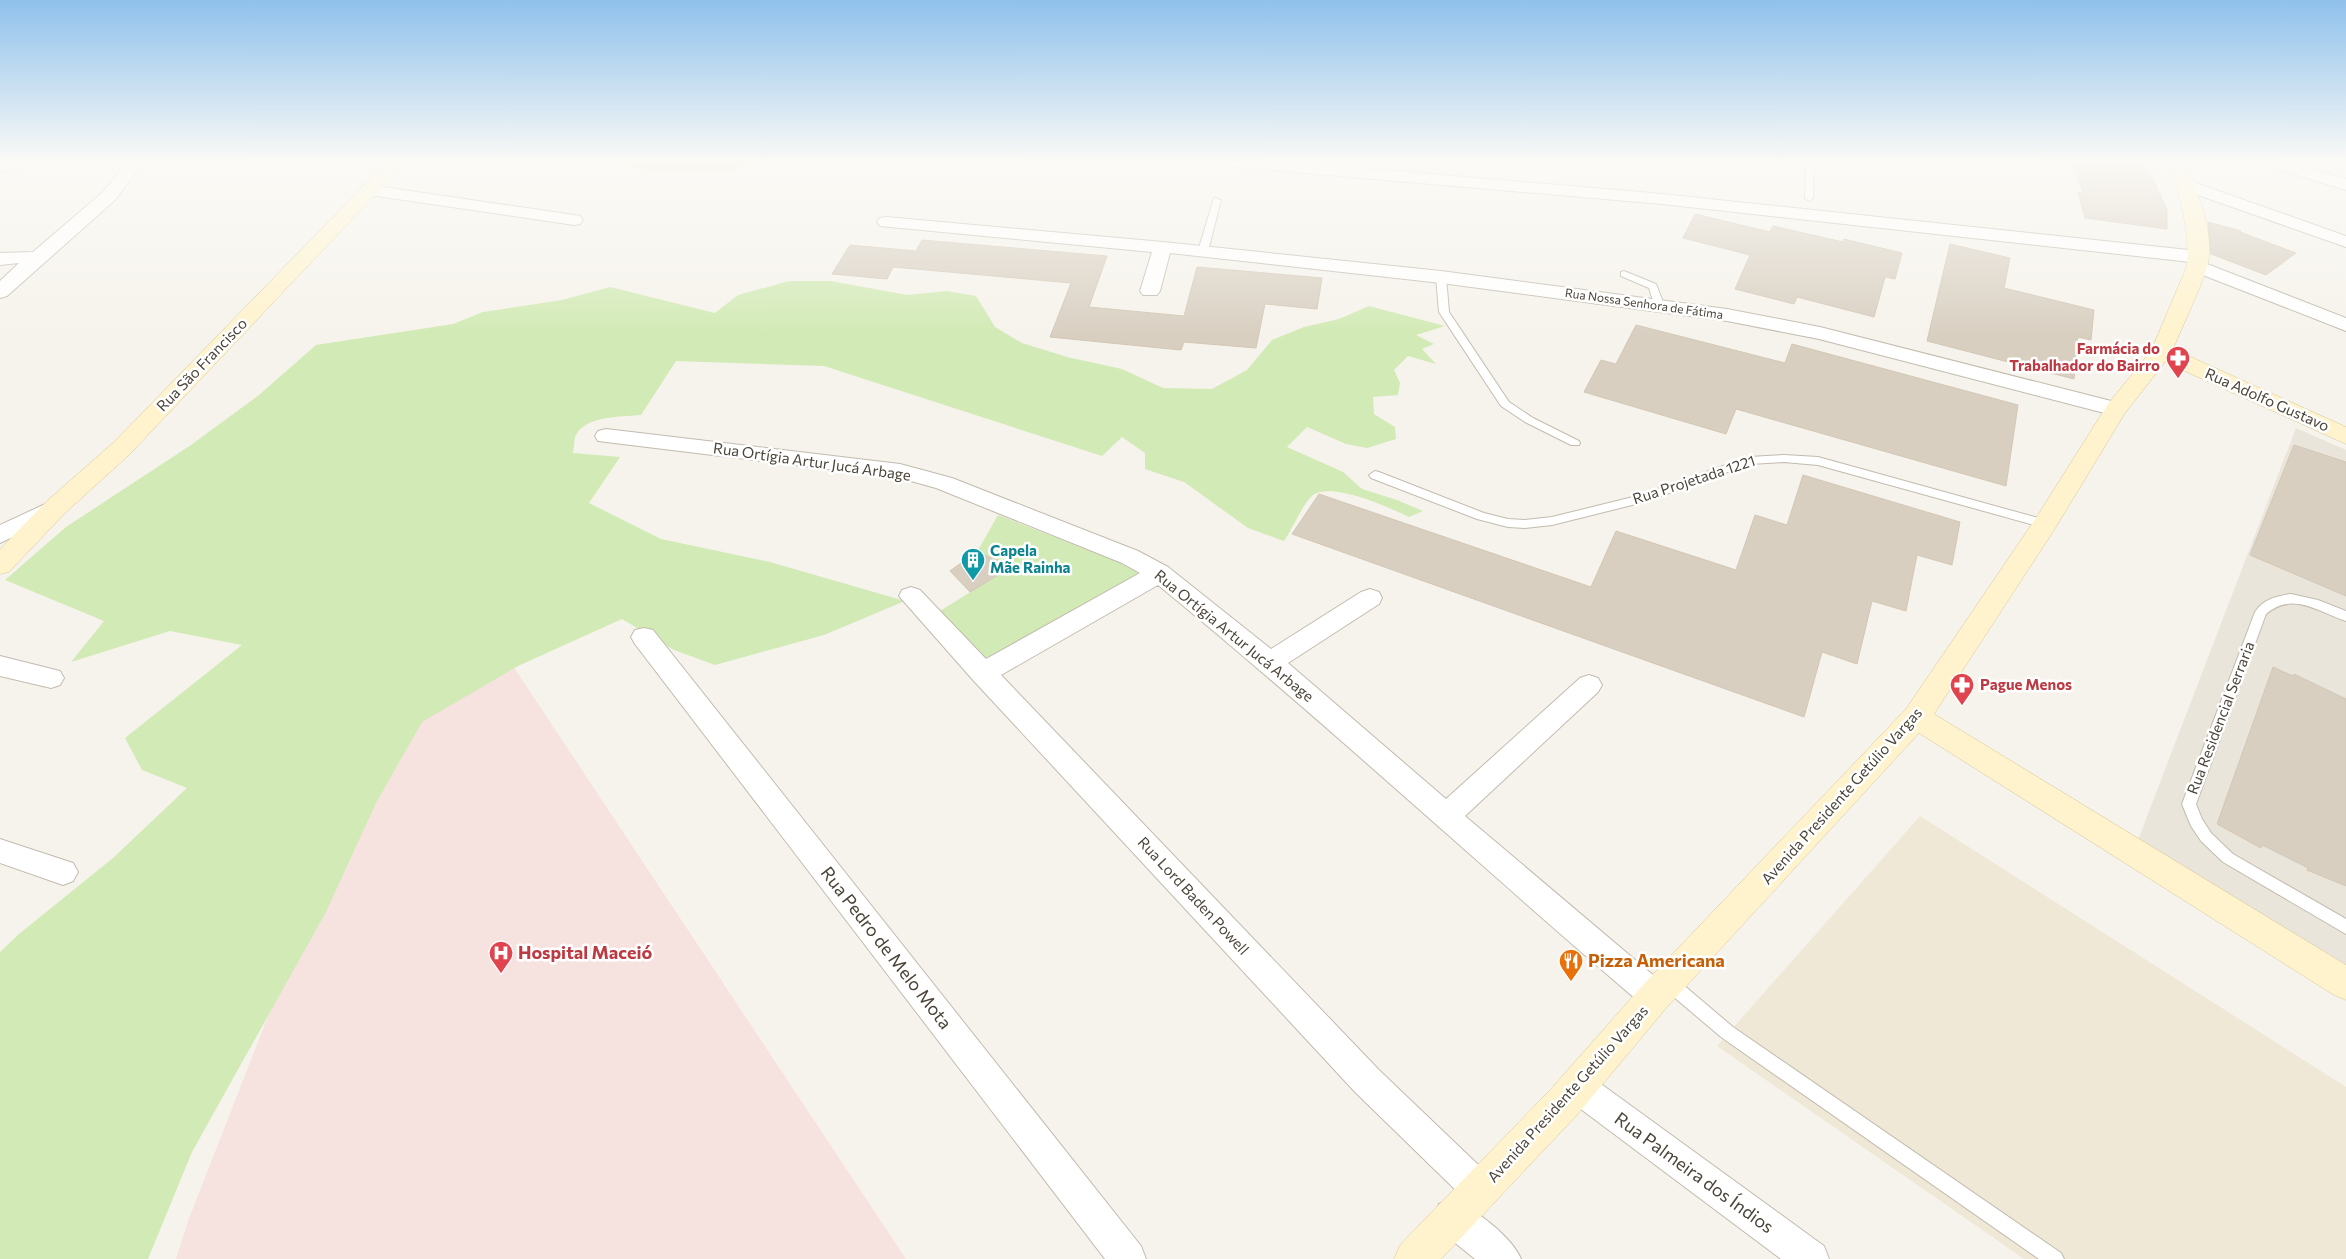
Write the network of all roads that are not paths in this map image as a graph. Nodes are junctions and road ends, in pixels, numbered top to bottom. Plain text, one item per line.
1 (81, 219) edge
2 (342, 219) edge
3 (566, 219) edge
4 (1212, 219) edge
5 (1830, 219) edge
6 (2195, 219) edge
7 (2281, 219) edge
8 (574, 220) dead end
9 (886, 222) dead end
10 (2346, 242) edge
11 (1163, 247) junction
12 (1203, 251) junction
13 (36, 257) junction
14 (0, 259) edge
15 (2197, 262) junction
16 (1624, 274) dead end
17 (1441, 277) junction
18 (1150, 291) dead end
19 (0, 292) edge
20 (1660, 307) junction
21 (2346, 325) edge
22 (2161, 352) junction
23 (2116, 409) junction
24 (606, 436) dead end
25 (2346, 436) edge
26 (1575, 444) dead end
27 (1375, 475) dead end
28 (56, 507) junction
29 (2046, 524) junction
30 (0, 535) edge
31 (0, 565) edge
32 (1160, 573) junction
33 (911, 596) dead end
34 (1370, 598) dead end
35 (2346, 616) edge
36 (644, 637) dead end
37 (1270, 662) junction
38 (0, 666) edge
39 (982, 673) junction
40 (51, 678) dead end
41 (1589, 685) dead end
42 (1916, 717) junction
43 (1446, 816) junction
44 (0, 851) edge
45 (63, 872) dead end
46 (2346, 927) edge
47 (2346, 984) edge
48 (1662, 989) junction
49 (1578, 1087) junction
50 (1481, 1191) junction
51 (1452, 1218) junction
52 (1128, 1259) edge
53 (1414, 1259) edge
54 (1503, 1259) edge
55 (1810, 1259) edge
56 (2055, 1259) edge

1 - 13 street
2 - 28 street, Rua São Francisco
3 - 8 street
4 - 12 lane
5 - 15 street
6 - 15 street, Avenida Presidente Getúlio Vargas
7 - 10 street
9 - 11 street, Rua Nossa Senhora de Fátima
11 - 12 street, Rua Nossa Senhora de Fátima
11 - 18 street
12 - 17 street, Rua Nossa Senhora de Fátima
13 - 14 street
13 - 19 street
15 - 21 street
15 - 22 street, Avenida Presidente Getúlio Vargas
16 - 20 lane
17 - 20 street, Rua Nossa Senhora de Fátima
17 - 26 lane
20 - 23 street, Rua Nossa Senhora de Fátima
22 - 23 street, Avenida Presidente Getúlio Vargas
22 - 25 street, Rua Adolfo Gustavo
23 - 29 street, Avenida Presidente Getúlio Vargas
24 - 32 street, Rua Ortígia Artur Jucá Arbage
27 - 29 lane, Rua Projetada 1221
28 - 30 street
28 - 31 street, Rua São Francisco
29 - 42 street, Avenida Presidente Getúlio Vargas
32 - 37 street, Rua Ortígia Artur Jucá Arbage
32 - 39 street
33 - 39 street, Rua Lord Baden Powell
34 - 37 street
35 - 46 lane, Rua Residencial Serraria
36 - 52 street, Rua Pedro de Melo Mota
37 - 43 street, Rua Ortígia Artur Jucá Arbage
38 - 40 street
39 - 50 street, Rua Lord Baden Powell
41 - 43 street
42 - 47 street
42 - 48 street, Avenida Presidente Getúlio Vargas
43 - 48 street, Rua Ortígia Artur Jucá Arbage
44 - 45 street
48 - 49 street, Avenida Presidente Getúlio Vargas
48 - 56 lane
49 - 50 street, Avenida Presidente Getúlio Vargas
49 - 55 street, Rua Palmeira dos Índios
50 - 51 street, Avenida Presidente Getúlio Vargas
51 - 53 street, Avenida Presidente Getúlio Vargas
51 - 54 street

